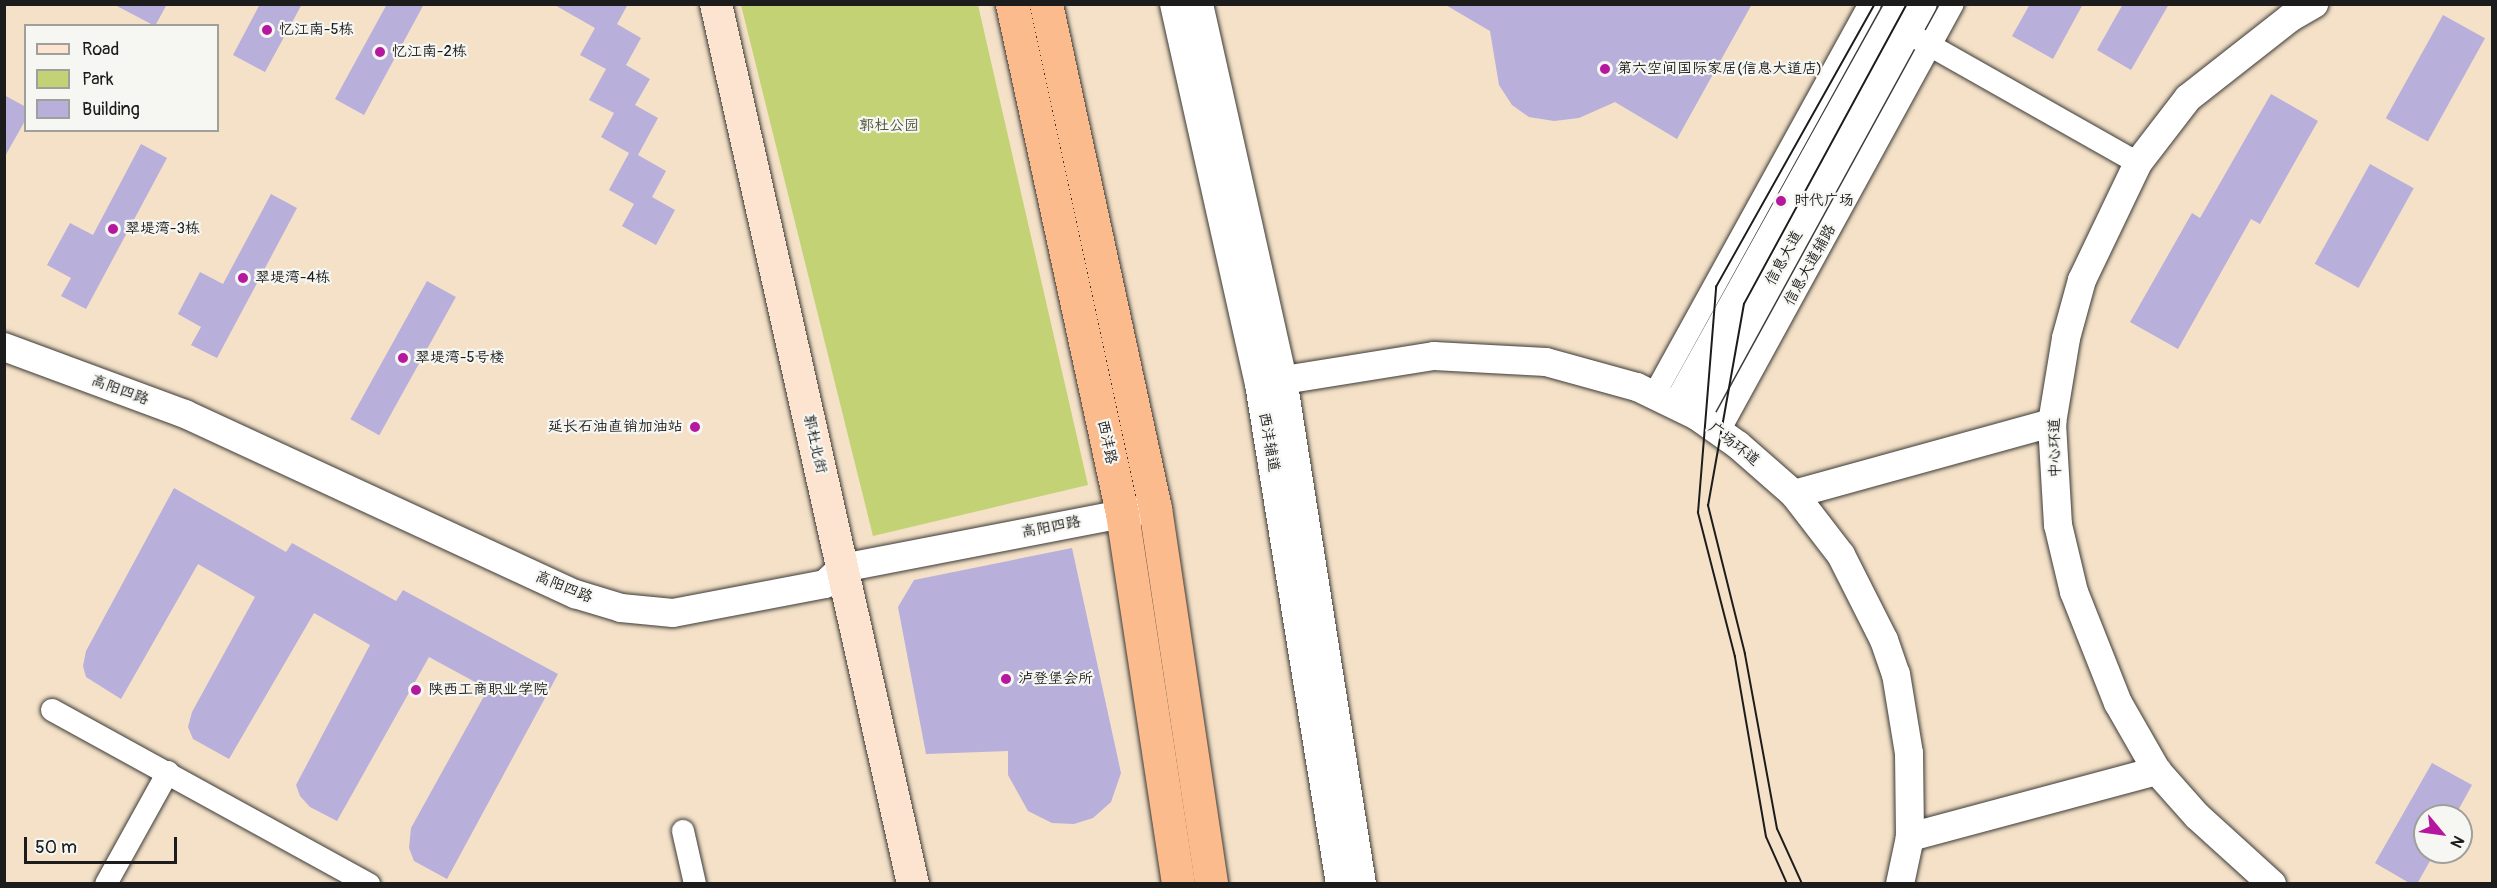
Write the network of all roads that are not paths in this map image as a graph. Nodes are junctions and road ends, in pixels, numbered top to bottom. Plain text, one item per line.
1 (696, 4) edge
2 (716, 4) edge
3 (1012, 4) edge
4 (1046, 4) edge
5 (1174, 4) edge
6 (1199, 4) edge
7 (1923, 4) edge
8 (1953, 4) edge
9 (2314, 4) edge
10 (1899, 22) edge
11 (2138, 163) junction
12 (4, 347) edge
13 (1271, 382) junction
14 (1687, 412) junction
15 (2052, 423) junction
16 (1794, 494) junction
17 (1155, 508) junction
18 (1122, 513) junction
19 (834, 576) junction
20 (52, 710) dead end
21 (2157, 771) junction
22 (168, 772) junction
23 (683, 831) dead end
24 (1910, 837) junction
25 (106, 884) edge
26 (369, 884) edge
27 (695, 884) edge
28 (892, 884) edge
29 (913, 884) edge
30 (1178, 884) edge
31 (1211, 884) edge
32 (1340, 884) edge
33 (1362, 884) edge
34 (1900, 884) edge
35 (2272, 884) edge

1 - 19 main road, 郭杜北街
2 - 19 main road, 郭杜北街
3 - 18 highway, 西沣路
4 - 17 highway
5 - 13 street, 西沣辅道
6 - 13 street, 西沣辅道
7 - 10 street, 信息大道
8 - 10 street
9 - 11 street, 中心环道
10 - 11 street
10 - 14 street, 信息大道
10 - 14 street
11 - 15 street, 中心环道
12 - 19 street, 高阳四路
13 - 14 street, 广场环道
13 - 32 street, 西沣辅道
13 - 33 street, 西沣辅道
14 - 16 street, 广场环道
15 - 16 street
15 - 21 street, 中心环道
16 - 24 street, 广场环道
17 - 18 street, 高阳四路
17 - 31 highway
18 - 19 street, 高阳四路
18 - 30 highway, 西沣路
19 - 28 main road, 郭杜北街
19 - 29 main road, 郭杜北街
20 - 22 street
21 - 24 street
21 - 35 street, 中心环道
22 - 25 street
22 - 26 street
23 - 27 street
24 - 34 street, 广场环道

